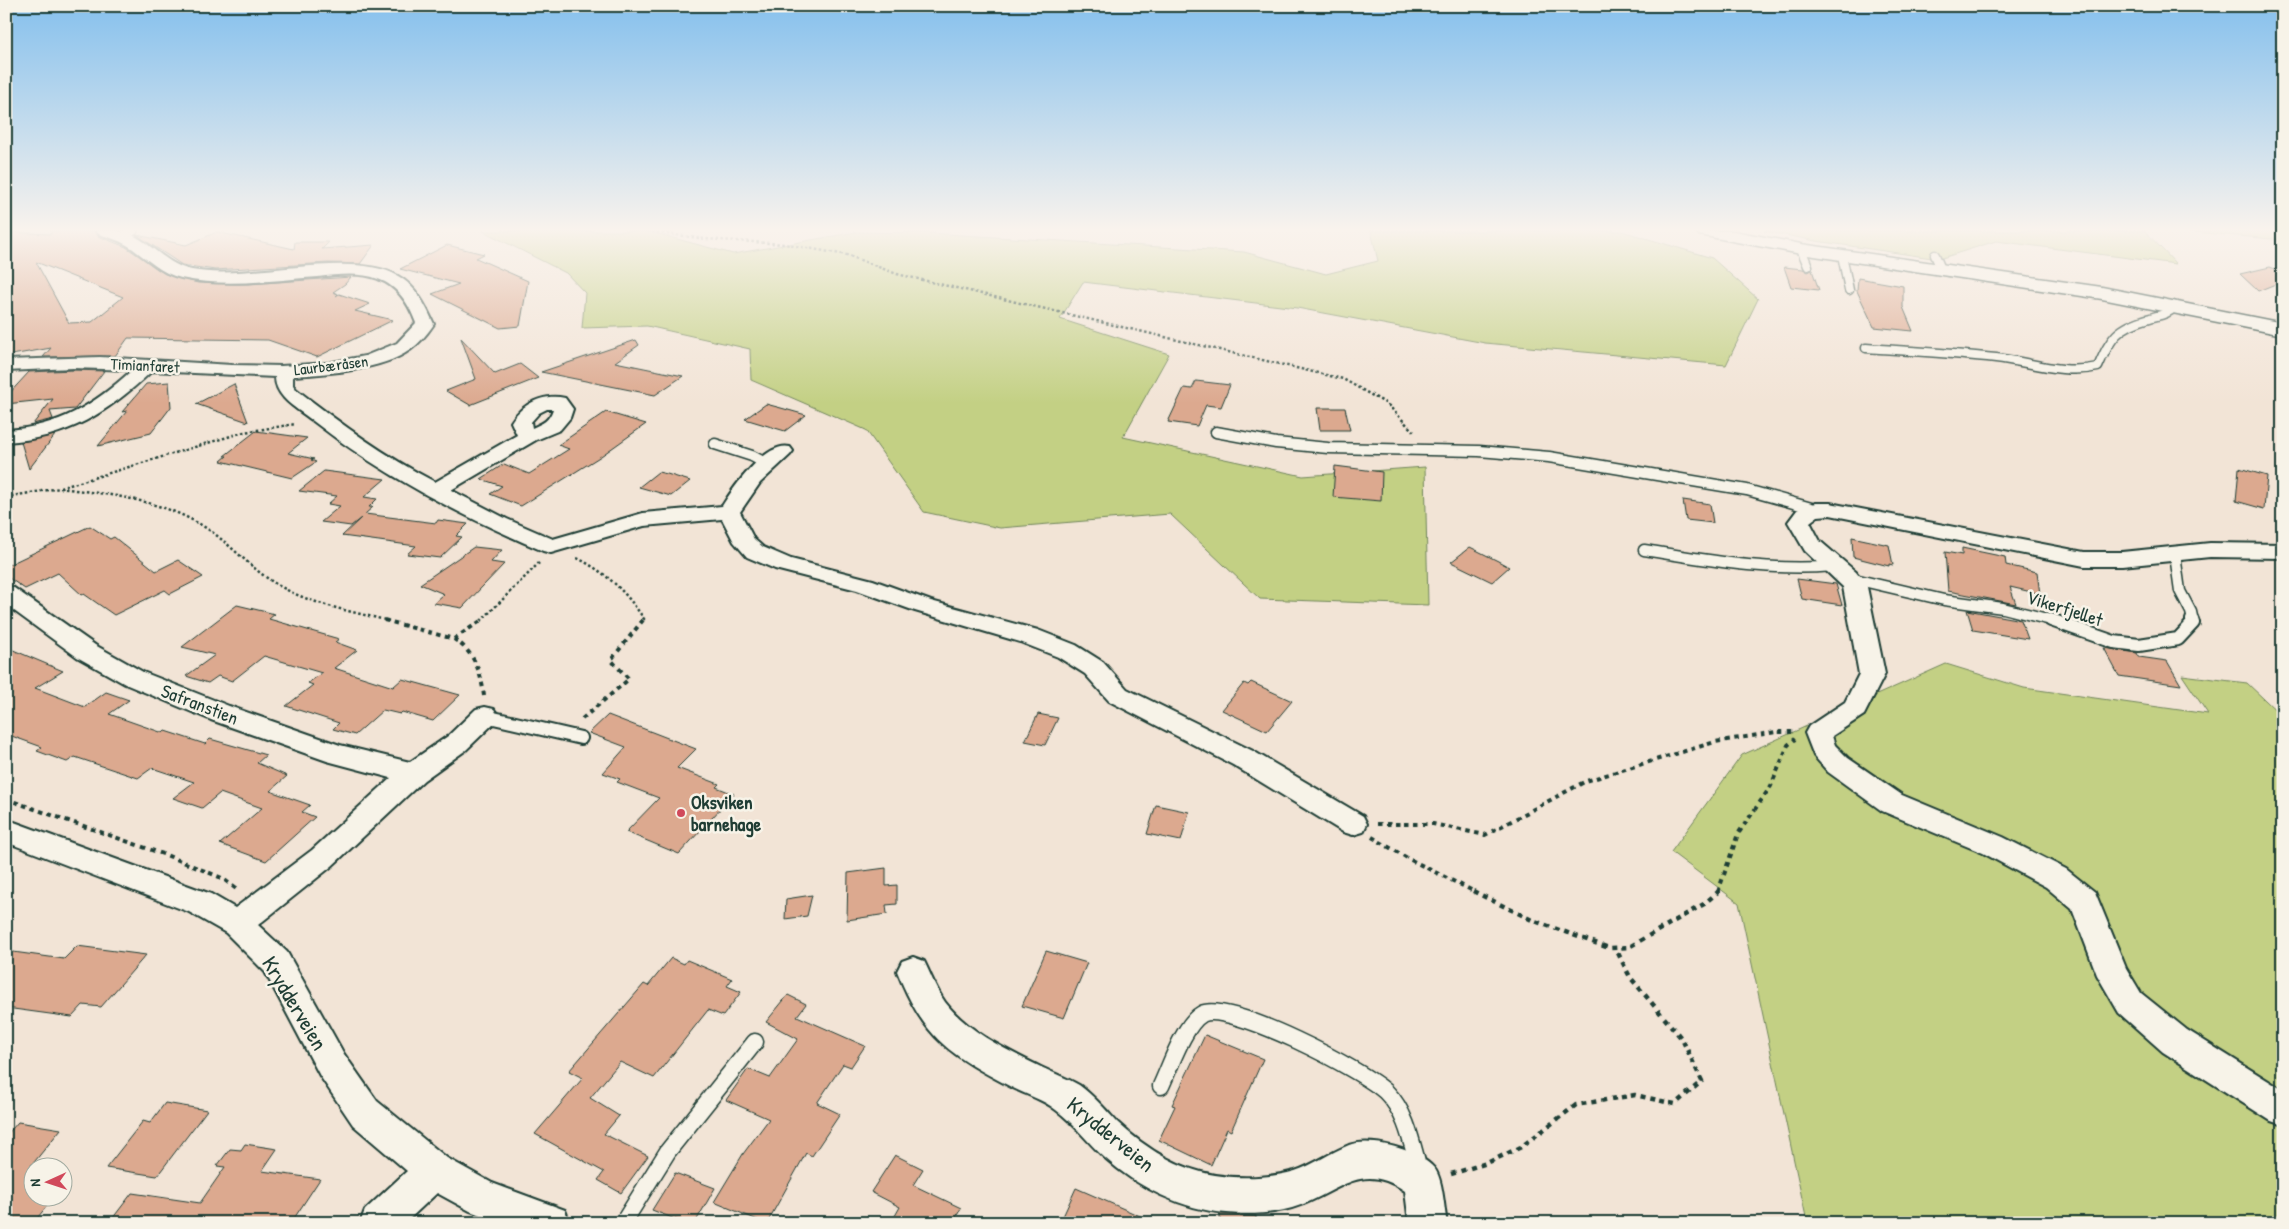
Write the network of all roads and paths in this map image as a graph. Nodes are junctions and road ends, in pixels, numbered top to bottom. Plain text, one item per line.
1 (403, 288) edge
2 (958, 288) edge
3 (2048, 288) edge
4 (2175, 307) junction
5 (2283, 329) edge
6 (1866, 348) dead end
7 (148, 365) junction
8 (6, 366) edge
9 (284, 371) junction
10 (321, 417) junction
11 (1216, 432) dead end
12 (6, 436) edge
13 (529, 436) dead end
14 (716, 444) dead end
15 (1432, 450) junction
16 (775, 457) joint
17 (60, 488) junction
18 (436, 490) junction
19 (6, 497) edge
20 (1815, 509) junction
21 (729, 512) junction
22 (551, 546) junction
23 (1644, 550) dead end
24 (2283, 551) edge
25 (2175, 555) junction
26 (1842, 572) junction
27 (6, 593) edge
28 (454, 639) junction
29 (485, 716) junction
30 (1818, 733) junction
31 (564, 734) junction
32 (581, 738) dead end
33 (414, 773) junction
34 (6, 800) edge
35 (1353, 824) junction
36 (6, 830) edge
37 (248, 915) junction
38 (1616, 949) junction
39 (913, 971) dead end
40 (755, 1042) dead end
41 (1161, 1086) dead end
42 (2283, 1109) edge
43 (434, 1171) junction
44 (1422, 1180) junction
45 (378, 1223) edge
46 (552, 1223) edge
47 (623, 1223) edge
48 (1428, 1223) edge

1 - 9 street, Laurbæråsen
2 - 15 path
3 - 4 main road
4 - 5 main road
4 - 6 lane
7 - 8 street, Timianfaret
7 - 9 street, Timianfaret
7 - 12 street
9 - 10 street
10 - 17 path
10 - 18 street
11 - 15 lane
13 - 18 street
14 - 16 lane
15 - 20 lane
16 - 21 street
17 - 19 path
17 - 28 path
18 - 22 street
20 - 25 street
20 - 26 street
21 - 22 street
21 - 35 street
22 - 28 path
22 - 31 path
23 - 26 lane, Vikerfjellet
24 - 25 street
25 - 26 lane, Vikerfjellet
26 - 30 street
27 - 33 street, Safranstien
28 - 29 path
29 - 31 lane
29 - 33 street
30 - 35 path
30 - 38 path
30 - 42 street
31 - 32 lane
33 - 37 street
34 - 37 path
35 - 38 path
36 - 37 street, Krydderveien
37 - 43 street, Krydderveien
38 - 44 path
39 - 44 street, Krydderveien
40 - 47 lane
41 - 44 lane
43 - 45 street
43 - 46 street, Krydderveien
44 - 48 street

